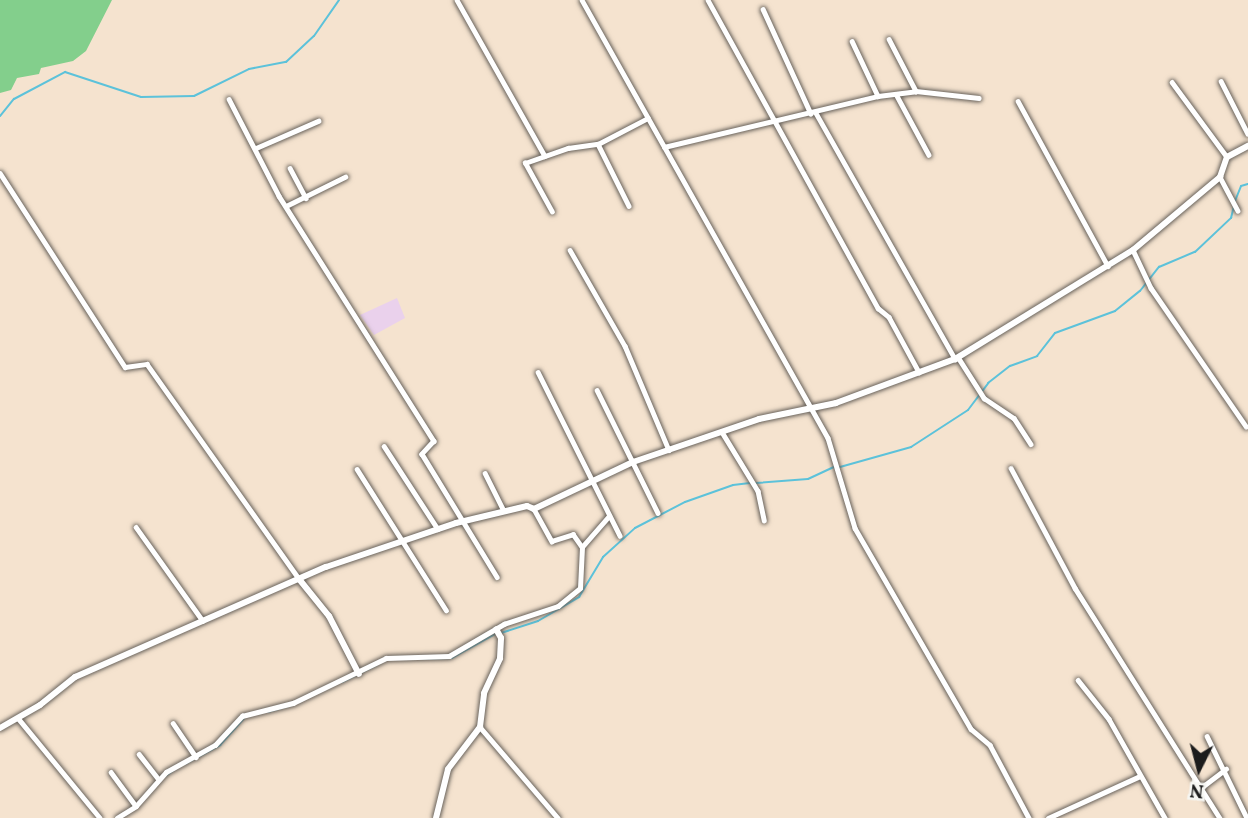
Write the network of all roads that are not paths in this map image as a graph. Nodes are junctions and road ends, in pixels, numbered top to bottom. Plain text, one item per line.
1 (457, 0) edge
2 (582, 0) edge
3 (708, 0) edge
4 (763, 9) dead end
5 (889, 39) dead end
6 (852, 41) dead end
7 (1221, 81) dead end
8 (1172, 82) dead end
9 (916, 91) junction
10 (896, 94) junction
11 (878, 96) junction
12 (979, 98) dead end
13 (229, 99) dead end
14 (1018, 101) dead end
15 (814, 113) junction
16 (648, 118) junction
17 (775, 119) junction
18 (318, 121) dead end
19 (1248, 134) edge
20 (598, 144) junction
21 (1248, 146) edge
22 (664, 147) junction
23 (256, 148) junction
24 (929, 155) dead end
25 (545, 156) junction
26 (1227, 157) junction
27 (290, 168) dead end
28 (0, 173) edge
29 (345, 177) dead end
30 (1220, 177) junction
31 (306, 198) junction
32 (286, 206) junction
33 (629, 206) dead end
34 (1238, 211) dead end
35 (552, 212) dead end
36 (569, 250) dead end
37 (1133, 250) junction
38 (1108, 267) junction
39 (957, 358) junction
40 (538, 372) dead end
41 (919, 372) junction
42 (597, 390) dead end
43 (812, 408) junction
44 (1245, 426) dead end
45 (722, 432) junction
46 (1031, 444) dead end
47 (384, 446) dead end
48 (669, 450) junction
49 (633, 462) junction
50 (1011, 468) dead end
51 (356, 469) dead end
52 (485, 473) dead end
53 (593, 481) junction
54 (534, 509) junction
55 (504, 511) junction
56 (658, 513) dead end
57 (609, 516) junction
58 (764, 520) dead end
59 (465, 522) junction
60 (136, 527) dead end
61 (438, 529) junction
62 (620, 536) dead end
63 (403, 541) junction
64 (582, 547) junction
65 (497, 577) dead end
66 (299, 579) junction
67 (446, 610) dead end
68 (203, 621) junction
69 (496, 629) junction
70 (359, 674) junction
71 (1078, 680) dead end
72 (18, 718) junction
73 (173, 723) dead end
74 (480, 727) junction
75 (0, 728) edge
76 (1207, 736) dead end
77 (139, 754) dead end
78 (195, 757) junction
79 (1226, 769) junction
80 (111, 772) dead end
81 (1140, 776) junction
82 (158, 778) junction
83 (1202, 787) junction
84 (136, 806) junction
85 (100, 818) edge
86 (117, 818) edge
87 (436, 818) edge
88 (558, 818) edge
89 (1029, 818) edge
90 (1048, 818) edge
91 (1165, 818) edge
92 (1220, 818) edge
93 (1247, 818) edge

1 - 25 street
2 - 16 street
3 - 17 street
4 - 15 street
5 - 9 street
6 - 11 street
7 - 19 street
8 - 26 street
9 - 10 street
9 - 12 street
10 - 11 street
10 - 24 street
11 - 15 street
13 - 23 street
14 - 38 street
15 - 17 street
15 - 39 street
16 - 20 street
16 - 22 street
17 - 22 street
17 - 41 street
18 - 23 street
20 - 25 street
20 - 33 street
21 - 26 street
22 - 43 street
23 - 32 street
25 - 35 street
26 - 30 street
27 - 31 street
28 - 66 street
29 - 31 street
30 - 34 street
30 - 37 street
31 - 32 street
32 - 59 street
36 - 48 street
37 - 38 street
37 - 44 street
38 - 39 street
39 - 41 street
39 - 46 street
40 - 53 street
41 - 43 street
42 - 49 street
43 - 45 street
43 - 89 street
45 - 48 street
45 - 58 street
47 - 61 street
48 - 49 street
49 - 53 street
49 - 56 street
50 - 83 street
51 - 63 street
52 - 55 street
53 - 54 street
53 - 57 street
54 - 55 street
54 - 64 street
55 - 59 street
57 - 62 street
57 - 64 street
59 - 61 street
59 - 65 street
60 - 68 street
61 - 63 street
63 - 66 street
63 - 67 street
64 - 69 street
66 - 68 street
66 - 70 street
68 - 72 street
69 - 70 street
69 - 74 street
70 - 78 street
71 - 81 street
72 - 75 street
72 - 85 street
73 - 78 street
74 - 87 street
74 - 88 street
76 - 79 street
77 - 82 street
78 - 82 street
79 - 83 street
79 - 93 street
80 - 84 street
81 - 90 street
81 - 91 street
82 - 84 street
83 - 92 street
84 - 86 street

